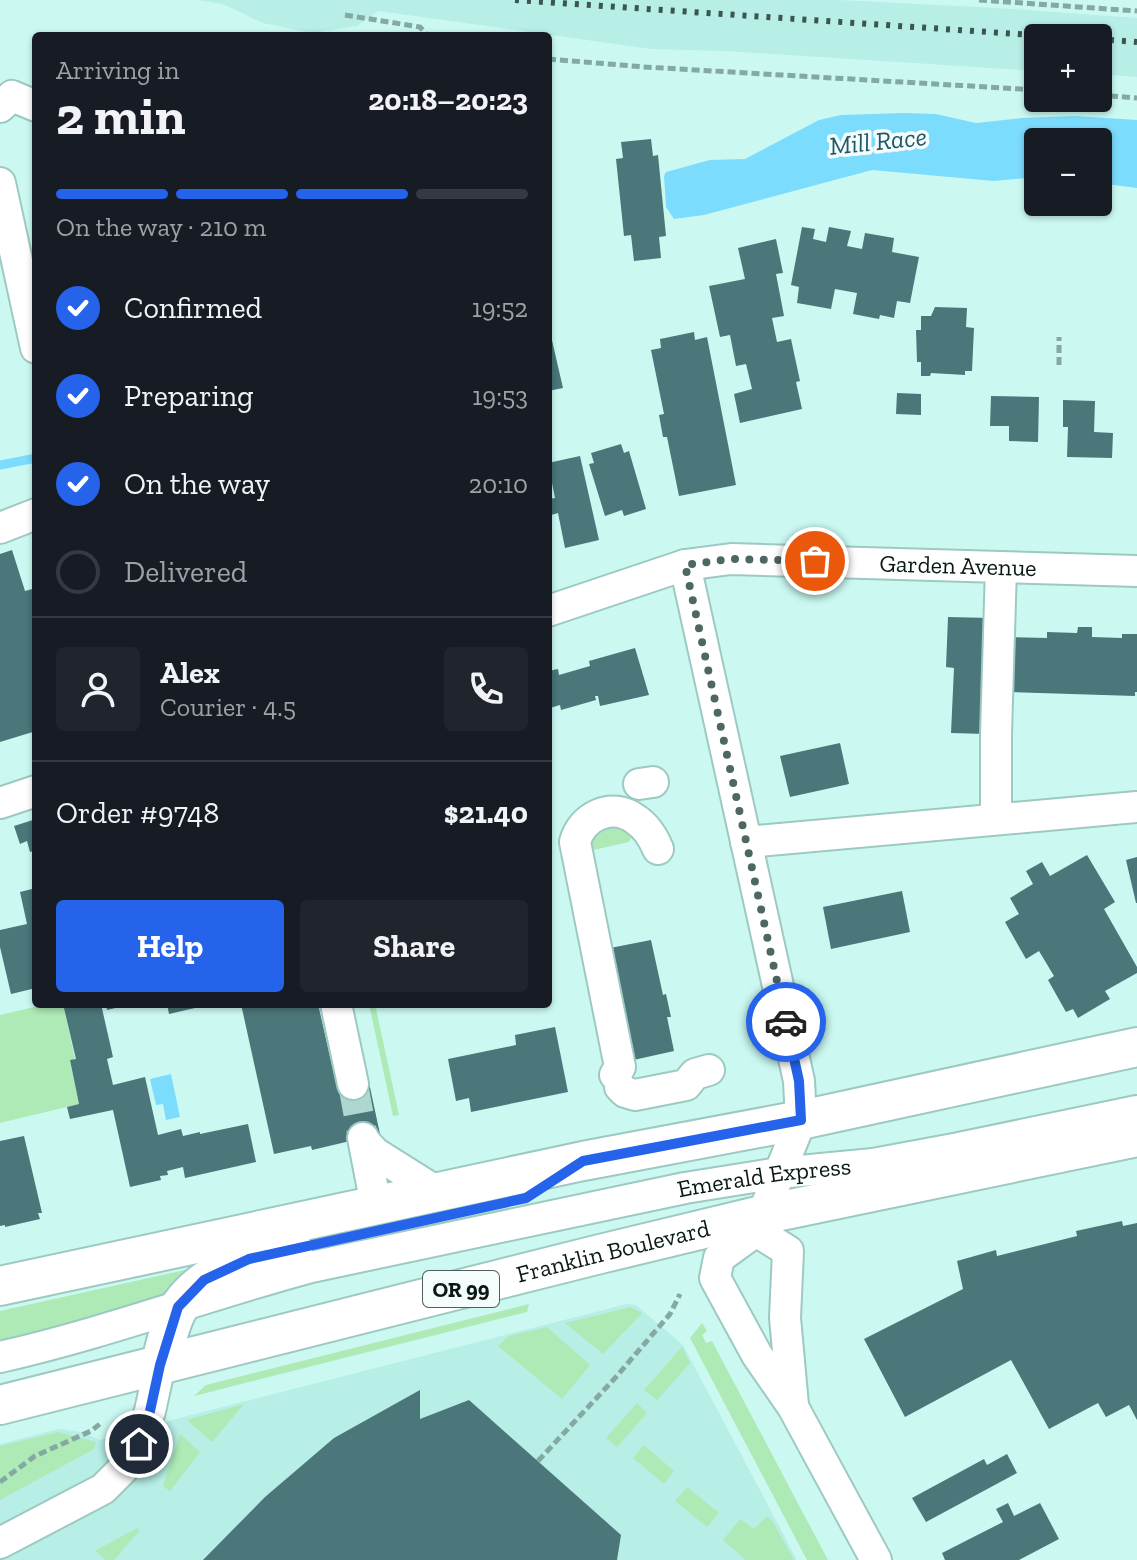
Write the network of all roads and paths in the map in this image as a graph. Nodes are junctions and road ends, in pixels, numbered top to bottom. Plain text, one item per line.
1 (979, 0) edge
2 (1137, 11) edge
3 (345, 15) dead end
4 (424, 32) edge
5 (552, 59) edge
6 (1024, 89) edge
7 (1112, 96) edge
8 (1137, 98) edge
9 (32, 104) edge
10 (0, 107) edge
11 (0, 183) edge
12 (32, 330) edge
13 (1059, 337) dead end
14 (1059, 365) dead end
15 (32, 516) edge
16 (0, 528) edge
17 (685, 565) junction
18 (1001, 567) junction
19 (1137, 571) edge
20 (552, 610) edge
21 (32, 792) edge
22 (0, 803) edge
23 (1137, 807) edge
24 (996, 819) junction
25 (746, 842) junction
26 (658, 849) dead end
27 (337, 1008) edge
28 (1137, 1047) edge
29 (702, 1063) dead end
30 (353, 1084) tunnel mouth
31 (1137, 1111) edge
32 (801, 1120) junction
33 (1137, 1137) edge
34 (583, 1161) junction
35 (779, 1173) junction
36 (437, 1192) junction
37 (376, 1205) junction
38 (759, 1223) junction
39 (0, 1286) edge
40 (680, 1294) dead end
41 (175, 1317) junction
42 (0, 1357) edge
43 (160, 1365) junction
44 (0, 1368) edge
45 (0, 1405) edge
46 (793, 1407) junction
47 (101, 1423) dead end
48 (538, 1461) dead end
49 (0, 1482) edge
50 (0, 1543) edge
51 (876, 1560) edge

1 - 2 path
3 - 4 path
5 - 6 path
7 - 8 path
9 - 10 street
11 - 12 street
13 - 14 path
15 - 16 street
17 - 18 street, Garden Avenue
17 - 20 street, Garden Avenue
17 - 25 street
18 - 19 street, Garden Avenue
18 - 24 street
21 - 22 street
23 - 24 street
24 - 25 street
25 - 32 street
26 - 29 street
27 - 30 street
28 - 32 main road
31 - 35 street, Emerald Express
32 - 34 main road
32 - 35 street
33 - 38 main road, Franklin Boulevard / OR 99
34 - 36 main road
34 - 41 main road
35 - 38 street
35 - 41 street, Emerald Express
36 - 37 main road
36 - 37 street
37 - 39 main road
38 - 43 main road, Franklin Boulevard / OR 99
38 - 46 street
38 - 46 street
40 - 48 path
41 - 42 street, Emerald Express
41 - 43 main road
41 - 44 street, Emerald Express
43 - 45 main road, Franklin Boulevard / OR 99
43 - 50 street
46 - 51 street
47 - 49 path

